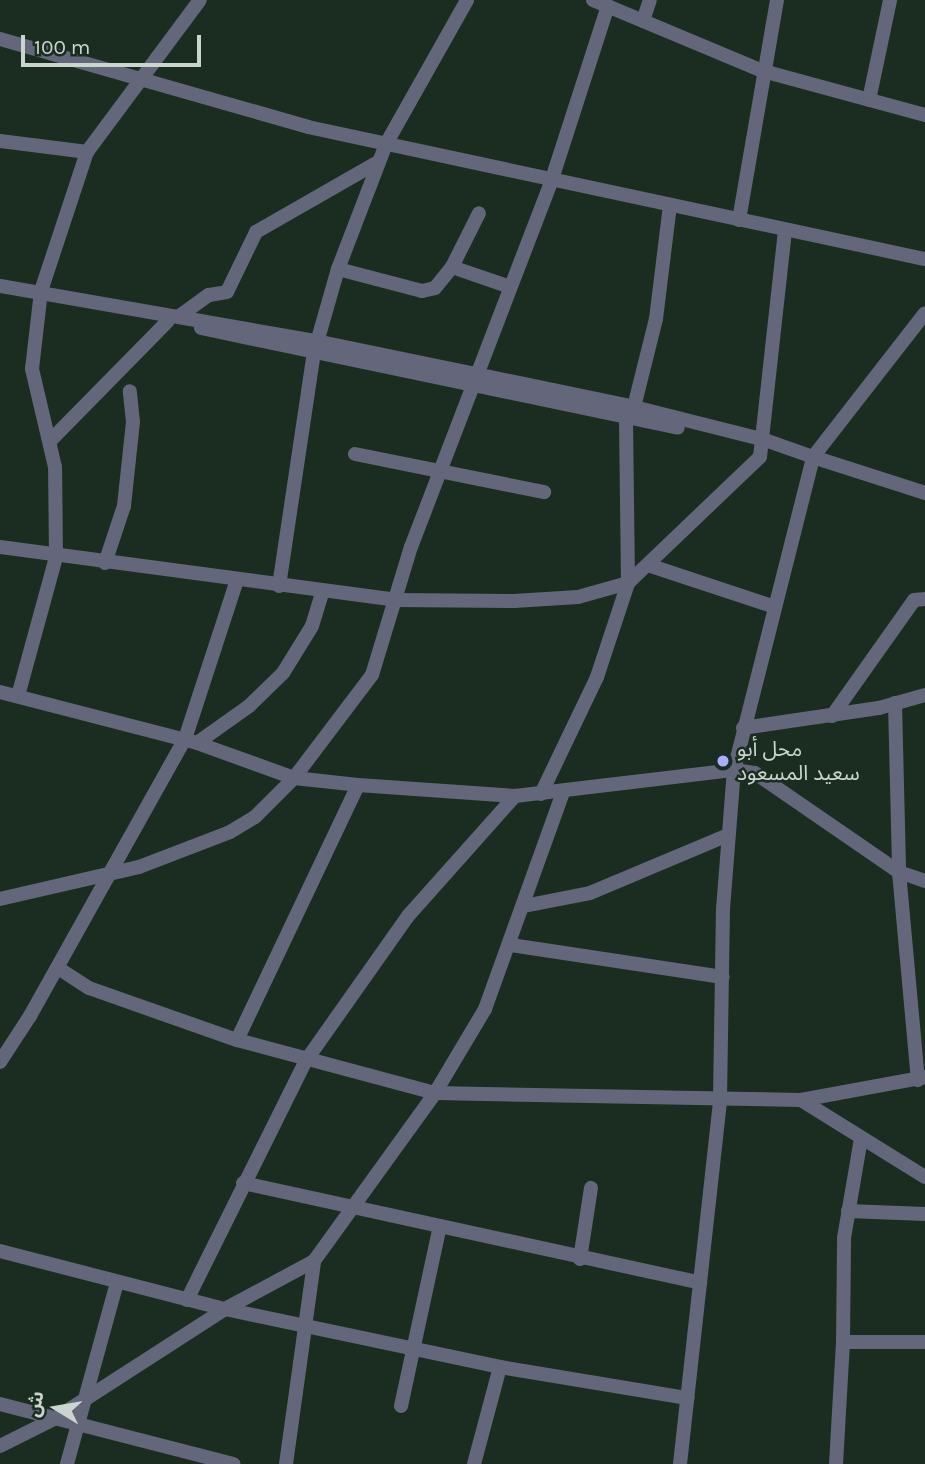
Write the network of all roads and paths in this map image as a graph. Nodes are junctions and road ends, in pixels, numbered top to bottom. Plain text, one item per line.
1 (200, 0) edge
2 (467, 0) edge
3 (593, 0) edge
4 (650, 0) edge
5 (777, 0) edge
6 (890, 0) edge
7 (608, 6) junction
8 (643, 21) junction
9 (0, 39) edge
10 (763, 71) junction
11 (139, 78) junction
12 (869, 100) junction
13 (925, 115) edge
14 (0, 141) edge
15 (386, 144) junction
16 (87, 152) junction
17 (378, 162) junction
18 (552, 179) junction
19 (670, 205) junction
20 (479, 213) dead end
21 (739, 220) junction
22 (785, 231) junction
23 (925, 259) edge
24 (452, 267) junction
25 (338, 269) junction
26 (0, 286) edge
27 (510, 287) junction
28 (0, 295) edge
29 (40, 295) junction
30 (925, 313) edge
31 (174, 318) junction
32 (315, 347) junction
33 (474, 382) junction
34 (130, 391) dead end
35 (630, 412) junction
36 (51, 440) junction
37 (768, 444) junction
38 (355, 454) dead end
39 (813, 457) junction
40 (440, 470) junction
41 (544, 492) dead end
42 (925, 493) edge
43 (0, 547) edge
44 (56, 557) junction
45 (105, 563) junction
46 (648, 565) junction
47 (237, 580) junction
48 (628, 583) junction
49 (279, 586) junction
50 (323, 591) junction
51 (925, 598) edge
52 (395, 600) junction
53 (772, 606) junction
54 (0, 692) edge
55 (925, 695) edge
56 (18, 696) junction
57 (895, 703) junction
58 (832, 716) junction
59 (743, 728) junction
60 (191, 741) junction
61 (734, 770) junction
62 (294, 778) junction
63 (358, 785) junction
64 (563, 792) junction
65 (541, 793) junction
66 (515, 796) junction
67 (727, 835) junction
68 (899, 872) junction
69 (110, 874) junction
70 (925, 881) edge
71 (0, 899) edge
72 (524, 905) junction
73 (511, 945) junction
74 (58, 968) junction
75 (723, 977) junction
76 (918, 1006) edge
77 (237, 1040) junction
78 (0, 1062) edge
79 (304, 1062) junction
80 (921, 1079) edge
81 (435, 1093) junction
82 (720, 1099) junction
83 (801, 1100) junction
84 (861, 1139) junction
85 (925, 1177) edge
86 (243, 1183) junction
87 (591, 1188) dead end
88 (350, 1208) junction
89 (848, 1210) junction
90 (925, 1214) edge
91 (440, 1226) junction
92 (0, 1251) edge
93 (580, 1259) junction
94 (314, 1261) junction
95 (117, 1283) junction
96 (700, 1283) junction
97 (187, 1300) junction
98 (225, 1309) junction
99 (302, 1325) junction
100 (843, 1342) junction
101 (925, 1342) edge
102 (415, 1347) junction
103 (500, 1367) junction
104 (687, 1398) junction
105 (82, 1402) junction
106 (0, 1404) edge
107 (401, 1406) dead end
108 (56, 1418) junction
109 (77, 1424) junction
110 (0, 1447) edge
111 (67, 1464) edge
112 (233, 1464) edge
113 (286, 1464) edge
114 (474, 1464) edge
115 (680, 1464) edge
116 (836, 1464) edge

1 - 11 street
2 - 15 street
3 - 7 street
4 - 8 street
5 - 10 street
6 - 12 street
7 - 8 street
7 - 18 street
8 - 10 street
9 - 11 street
10 - 12 street
10 - 21 street
11 - 15 street
11 - 16 street
12 - 13 street
14 - 16 street
15 - 17 street
15 - 18 street
16 - 29 street
17 - 25 street
17 - 31 street
18 - 19 street
18 - 27 street
19 - 21 street
19 - 35 street
20 - 24 street
21 - 22 street
22 - 23 street
22 - 37 street
24 - 25 street
24 - 27 street
25 - 32 street
26 - 29 street
27 - 33 street
28 - 29 street
29 - 31 street
29 - 36 street
30 - 39 street
31 - 32 street
31 - 36 street
32 - 33 street
32 - 49 street
33 - 35 street
33 - 40 street
34 - 45 street
35 - 37 street
35 - 48 street
36 - 44 street
37 - 39 street
37 - 46 street
38 - 40 street
39 - 42 street
39 - 53 street
40 - 41 street
40 - 52 street
43 - 44 street
44 - 45 street
44 - 56 street
45 - 47 street
46 - 48 street
46 - 53 street
47 - 49 street
47 - 60 street
48 - 52 street
48 - 65 street
49 - 50 street
50 - 52 street
50 - 60 street
51 - 58 street
52 - 62 street
53 - 59 street
54 - 56 street
55 - 57 street
56 - 60 street
57 - 58 street
57 - 68 street
58 - 59 street
59 - 61 street
60 - 62 street
60 - 69 street
61 - 64 street
61 - 67 street
61 - 68 street
62 - 63 street
62 - 69 street
63 - 66 street
63 - 77 street
64 - 65 street
64 - 72 street
65 - 66 street
66 - 79 street
67 - 72 street
67 - 75 street
68 - 70 street
68 - 76 street
69 - 71 street
69 - 74 street
72 - 73 street
73 - 75 street
73 - 81 street
74 - 77 street
74 - 78 street
75 - 82 street
76 - 80 street
77 - 79 street
79 - 81 street
79 - 86 street
80 - 83 street
81 - 82 street
81 - 88 street
82 - 83 street
82 - 96 street
83 - 84 street
84 - 85 street
84 - 89 street
86 - 88 street
86 - 97 street
87 - 93 street
88 - 91 street
88 - 94 street
89 - 90 street
89 - 100 street
91 - 93 street
91 - 102 street
92 - 95 street
93 - 96 street
94 - 98 street
94 - 99 street
95 - 97 street
95 - 105 street
96 - 104 street
97 - 98 street
98 - 99 street
98 - 105 street
99 - 102 street
99 - 113 street
100 - 101 street
100 - 116 street
102 - 103 street
102 - 107 street
103 - 104 street
103 - 114 street
104 - 115 street
105 - 108 street
105 - 109 street
106 - 108 street
108 - 109 street
108 - 110 street
109 - 111 street
109 - 112 street

